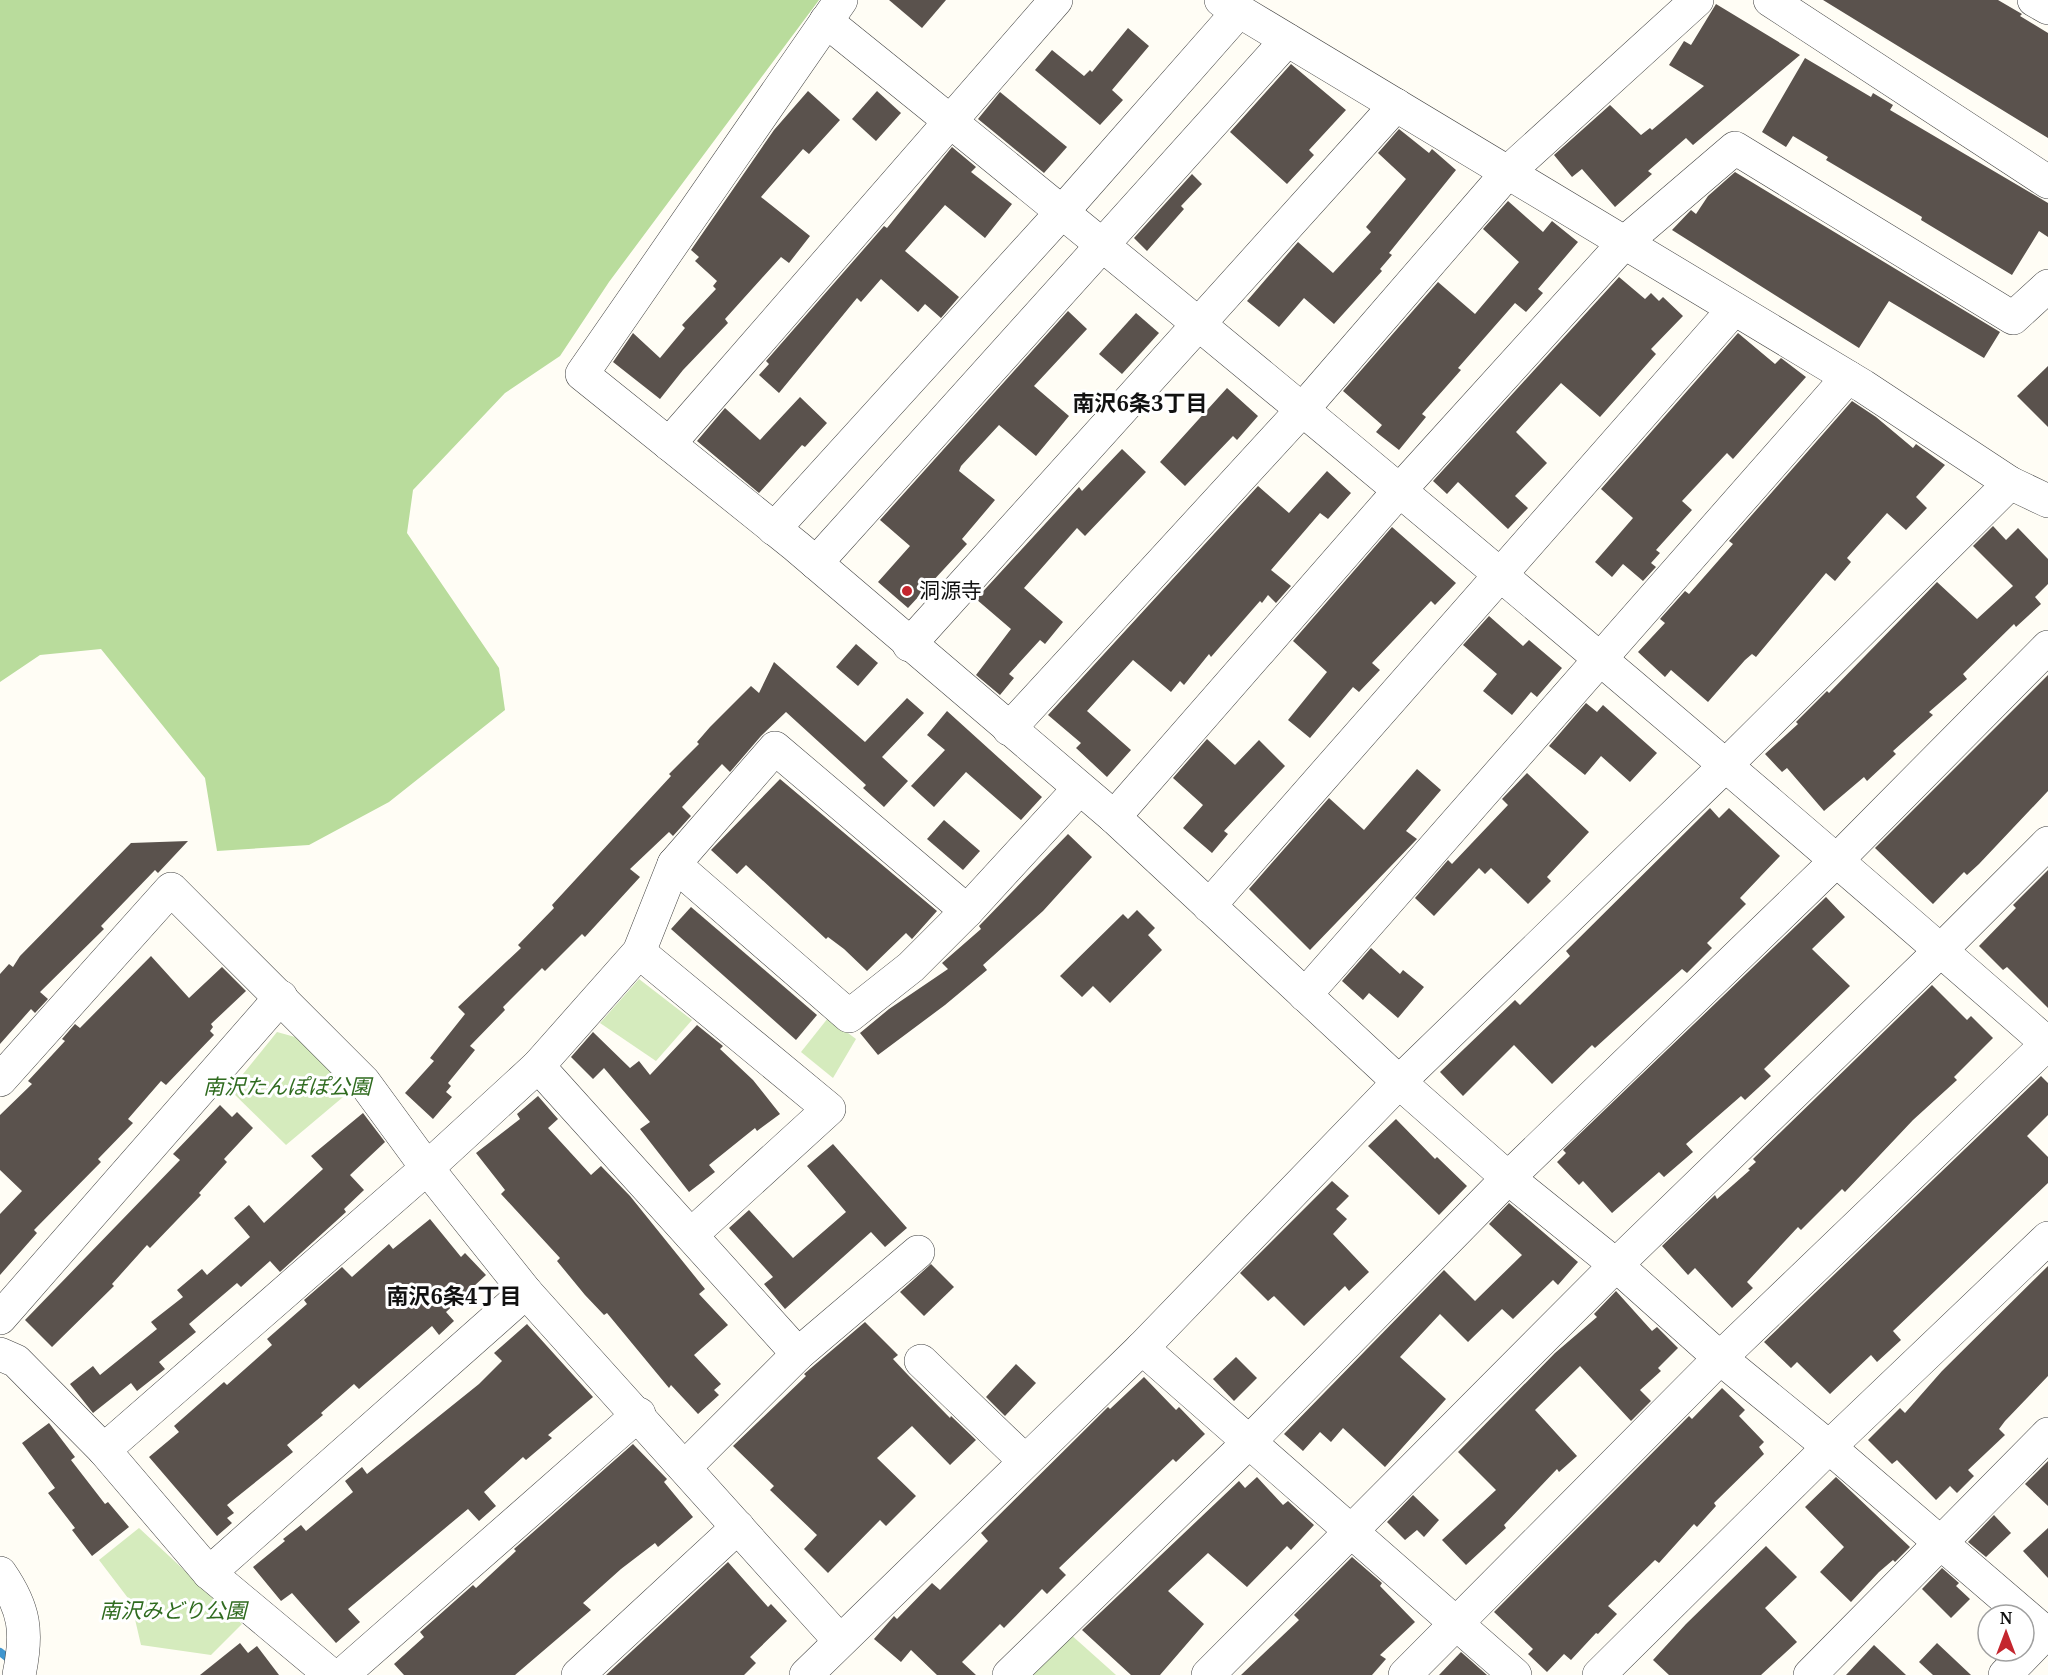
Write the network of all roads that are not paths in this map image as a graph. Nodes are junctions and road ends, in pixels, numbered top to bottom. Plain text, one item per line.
1 (1056, 0) edge
2 (1697, 0) edge
3 (1770, 0) edge
4 (2034, 0) edge
5 (1230, 6) edge
6 (2048, 8) edge
7 (834, 10) edge
8 (1287, 40) junction
9 (1396, 105) junction
10 (950, 120) junction
11 (1508, 172) junction
12 (2048, 182) edge
13 (1063, 211) junction
14 (1624, 243) junction
15 (1103, 244) junction
16 (2048, 286) edge
17 (1734, 309) junction
18 (1200, 324) junction
19 (1848, 377) junction
20 (1302, 410) junction
21 (669, 444) junction
22 (1399, 491) junction
23 (2036, 492) edge
24 (774, 529) junction
25 (816, 563) junction
26 (1498, 573) junction
27 (909, 645) junction
28 (2048, 646) edge
29 (1600, 658) junction
30 (1009, 729) junction
31 (1727, 764) junction
32 (1078, 790) junction
33 (1113, 818) junction
34 (2048, 843) edge
35 (1837, 860) junction
36 (674, 864) junction
37 (1209, 906) junction
38 (967, 911) junction
39 (1941, 950) junction
40 (639, 952) junction
41 (1305, 995) junction
42 (281, 997) junction
43 (2048, 1043) edge
44 (538, 1066) junction
45 (0, 1080) edge
46 (1399, 1082) junction
47 (428, 1168) junction
48 (1508, 1178) junction
49 (691, 1235) junction
50 (2048, 1238) edge
51 (918, 1251) dead end
52 (1616, 1265) junction
53 (526, 1292) junction
54 (0, 1318) edge
55 (1142, 1348) junction
56 (0, 1354) edge
57 (798, 1354) junction
58 (1719, 1358) junction
59 (921, 1361) dead end
60 (639, 1414) junction
61 (2048, 1434) edge
62 (1249, 1442) junction
63 (1829, 1447) junction
64 (104, 1450) junction
65 (1024, 1461) junction
66 (686, 1467) junction
67 (738, 1527) junction
68 (1353, 1532) junction
69 (1939, 1542) junction
70 (0, 1573) edge
71 (209, 1573) junction
72 (1457, 1623) junction
73 (2047, 1633) edge
74 (840, 1641) junction
75 (22, 1660) edge
76 (331, 1675) edge
77 (342, 1675) edge
78 (578, 1675) edge
79 (806, 1675) edge
80 (1010, 1675) edge
81 (1208, 1675) edge
82 (1405, 1675) edge
83 (1515, 1675) edge
84 (1599, 1675) edge
85 (1810, 1675) edge
86 (2005, 1675) edge

1 - 10 street
2 - 11 street
3 - 12 street
4 - 6 street
5 - 8 street
5 - 13 street
7 - 10 street
7 - 21 street
8 - 9 street
8 - 15 street
9 - 11 street
9 - 18 street
10 - 13 street
10 - 21 street
11 - 14 street
11 - 20 street
13 - 15 street
13 - 24 street
14 - 16 street
14 - 17 street
14 - 22 street
15 - 18 street
15 - 25 street
17 - 19 street
17 - 26 street
18 - 20 street
18 - 27 street
19 - 23 street
19 - 29 street
20 - 22 street
20 - 30 street
21 - 24 street
22 - 26 street
22 - 33 street
23 - 31 street
24 - 25 street
25 - 27 street
26 - 29 street
26 - 37 street
27 - 30 street
28 - 35 street
29 - 31 street
29 - 41 street
30 - 32 street
31 - 35 street
31 - 46 street
32 - 33 street
32 - 38 street
33 - 37 street
34 - 39 street
35 - 39 street
35 - 48 street
36 - 38 street
36 - 38 street
36 - 40 street
37 - 41 street
39 - 43 street
39 - 52 street
40 - 44 street
40 - 49 street
41 - 46 street
42 - 45 street
42 - 47 street
42 - 54 street
43 - 58 street
44 - 47 street
44 - 49 street
46 - 48 street
46 - 55 street
47 - 53 street
47 - 64 street
48 - 52 street
48 - 62 street
49 - 57 street
50 - 63 street
51 - 57 street
52 - 58 street
52 - 68 street
53 - 60 street
53 - 71 street
55 - 62 street
55 - 65 street
56 - 64 street
57 - 66 street
58 - 63 street
58 - 72 street
59 - 65 street
60 - 66 street
60 - 77 street
61 - 69 street
62 - 68 street
62 - 80 street
63 - 69 street
63 - 84 street
64 - 71 street
65 - 74 street
66 - 67 street
67 - 74 street
67 - 78 street
68 - 72 street
68 - 81 street
69 - 73 street
69 - 85 street
70 - 75 street
71 - 76 street
72 - 82 street
72 - 83 street
73 - 86 street
74 - 79 street

